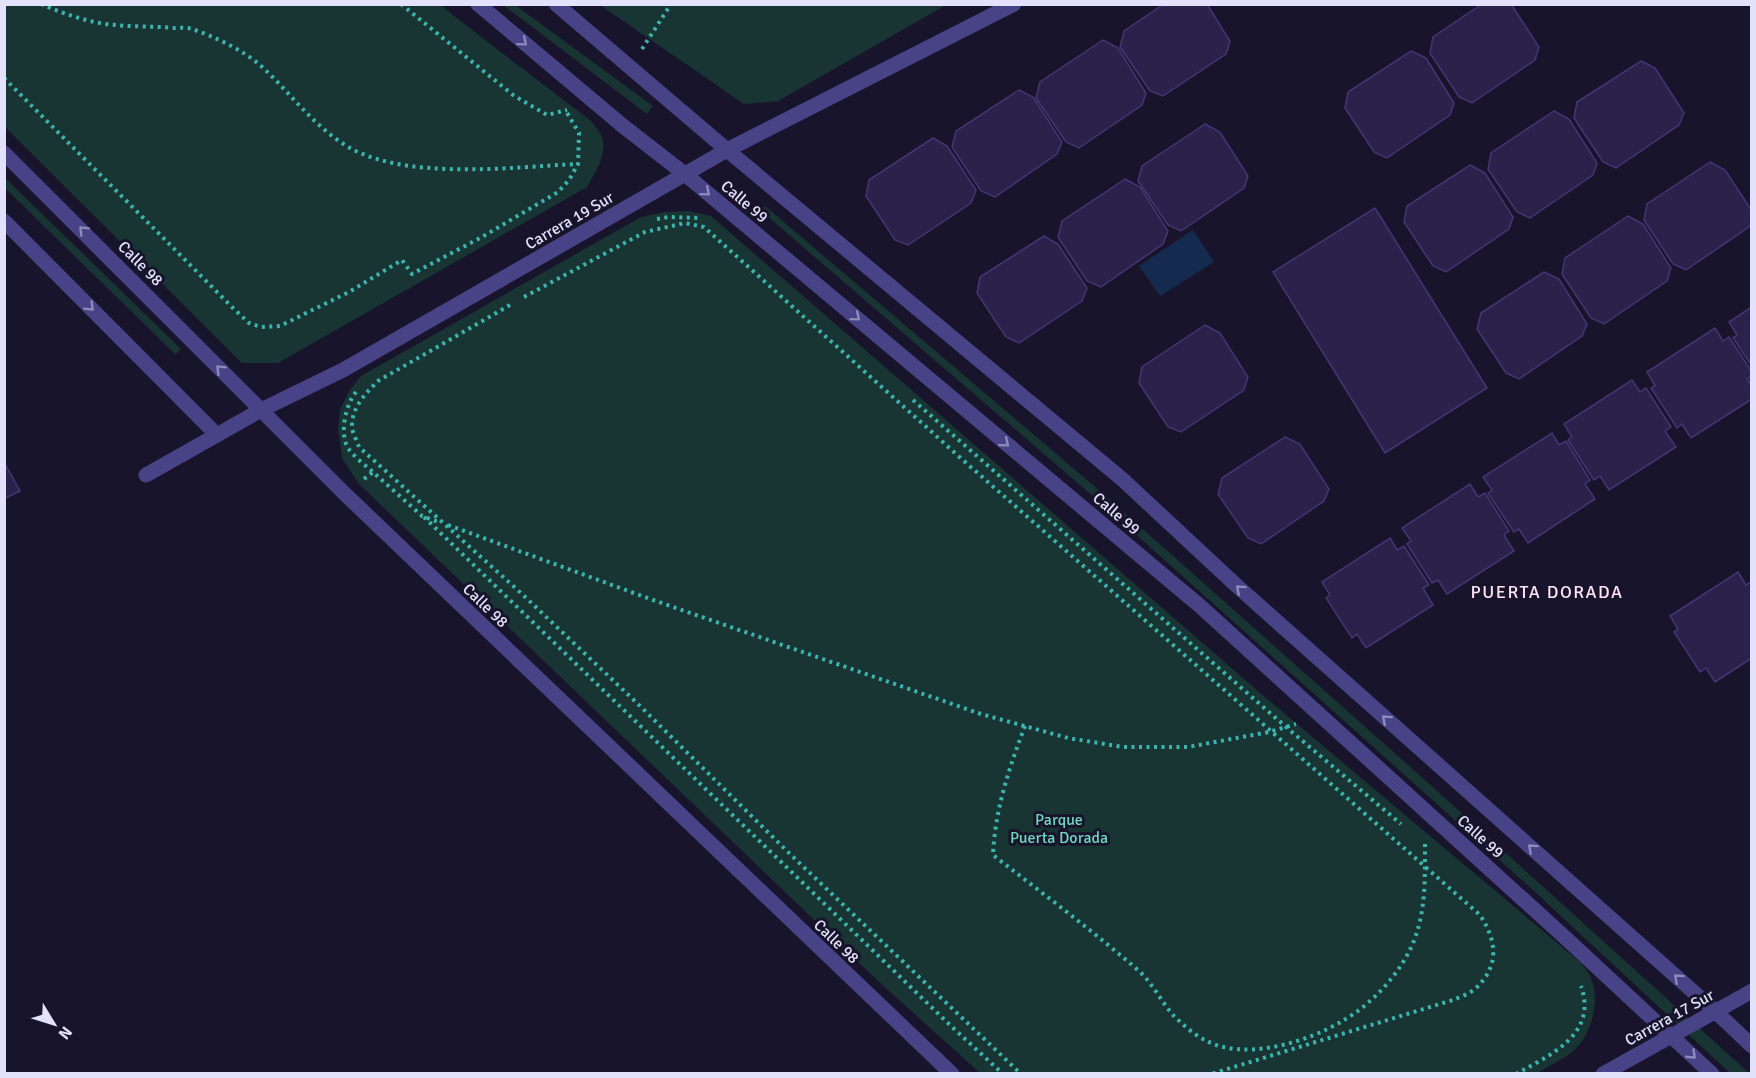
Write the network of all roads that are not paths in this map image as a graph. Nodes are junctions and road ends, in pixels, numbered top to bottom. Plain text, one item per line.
1 (478, 4) edge
2 (556, 4) edge
3 (1014, 4) edge
4 (727, 150) junction
5 (4, 153) edge
6 (686, 175) junction
7 (4, 221) edge
8 (261, 410) junction
9 (217, 435) junction
10 (146, 475) dead end
11 (1752, 991) edge
12 (1715, 1011) junction
13 (1673, 1036) junction
14 (1752, 1046) edge
15 (952, 1074) edge
16 (1603, 1074) edge
17 (1712, 1074) edge

1 -> 6 street, Calle 99
2 - 4 street, Calle 99
3 - 4 street, Carrera 19 Sur
4 - 6 street, Carrera 19 Sur
12 -> 4 street, Calle 99
8 -> 5 street, Calle 98
6 - 8 street, Carrera 19 Sur
6 -> 13 street, Calle 99
7 -> 9 street
8 - 9 street, Carrera 19 Sur
8 - 15 street, Calle 98
9 - 10 street, Carrera 19 Sur
11 - 12 street, Carrera 17 Sur
12 - 13 street, Carrera 17 Sur
12 - 14 street, Calle 99
13 - 16 street, Carrera 17 Sur
13 -> 17 street, Calle 99

